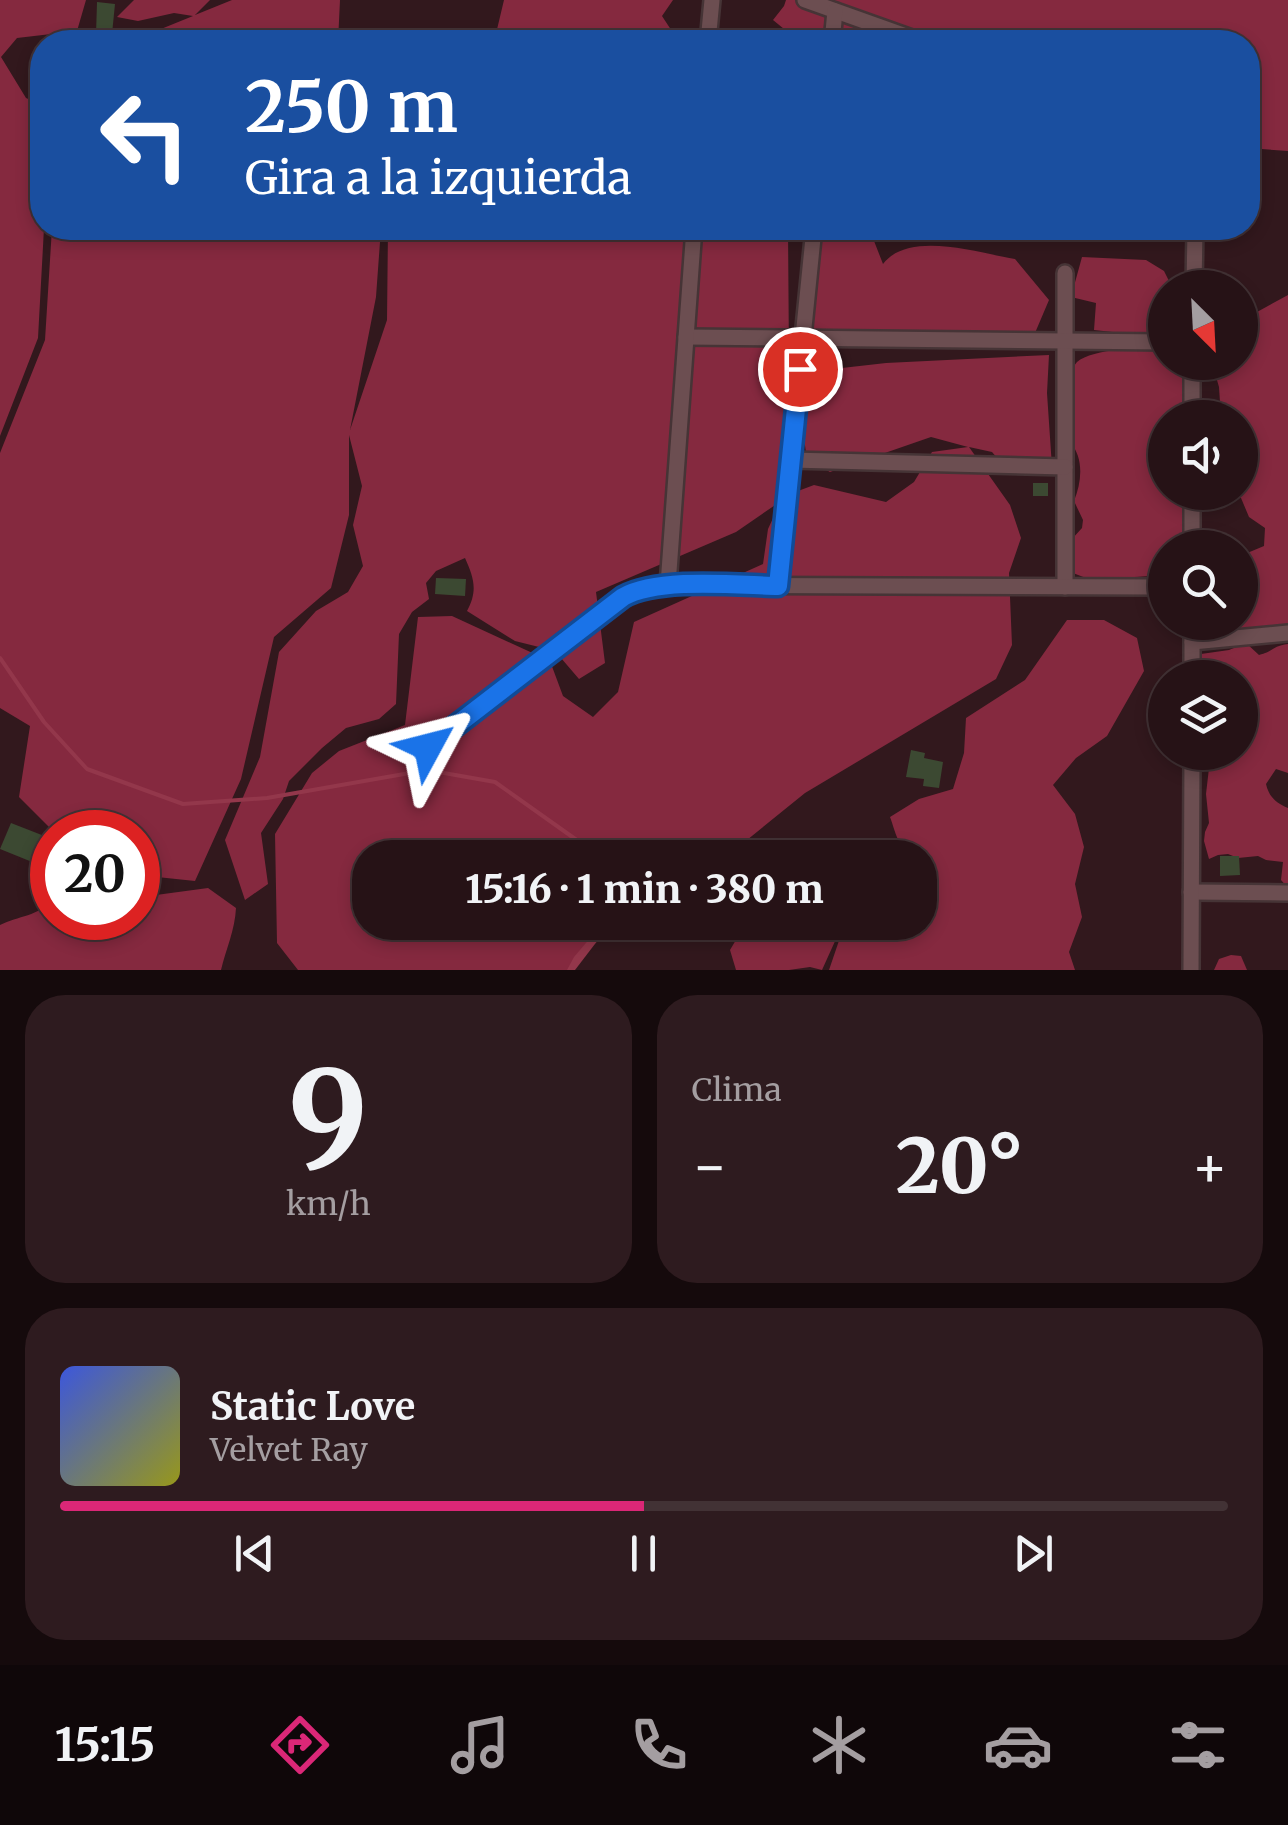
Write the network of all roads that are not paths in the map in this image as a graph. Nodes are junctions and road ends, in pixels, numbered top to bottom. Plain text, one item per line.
1 (712, 0) edge
2 (805, 0) edge
3 (835, 11) junction
4 (709, 30) edge
5 (833, 30) edge
6 (889, 30) edge
7 (693, 240) edge
8 (813, 240) edge
9 (1195, 240) edge
10 (1194, 270) edge
11 (1065, 274) dead end
12 (686, 337) junction
13 (802, 338) junction
14 (1065, 341) junction
15 (1148, 342) edge
16 (790, 460) junction
17 (1065, 467) junction
18 (668, 585) junction
19 (778, 586) junction
20 (1065, 587) junction
21 (1148, 587) edge
22 (1288, 633) edge
23 (1192, 642) joint
24 (1192, 660) edge
25 (428, 747) dead end
26 (1192, 770) edge
27 (1192, 892) junction
28 (1288, 893) edge
29 (1191, 970) edge

1 - 4 street
2 - 3 street
3 - 5 street
3 - 6 street
7 - 12 street
8 - 13 street
9 - 10 street
11 - 14 street
12 - 13 street
12 - 18 street
13 - 14 street
13 - 16 street
14 - 15 street
14 - 17 street
16 - 17 street
16 - 19 street
17 - 20 street
18 - 19 street
18 - 25 street
19 - 20 street
20 - 21 street
22 - 23 street
23 - 24 street
26 - 27 street
27 - 28 street
27 - 29 street

